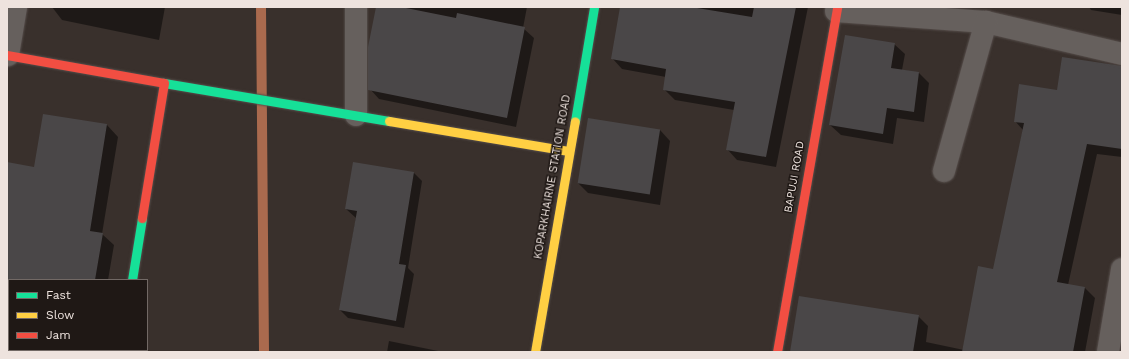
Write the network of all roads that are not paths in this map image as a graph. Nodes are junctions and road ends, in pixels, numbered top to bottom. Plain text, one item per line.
1 (16, 7) edge
2 (356, 7) edge
3 (594, 7) edge
4 (837, 9) edge
5 (986, 22) junction
6 (1122, 54) edge
7 (8, 55) edge
8 (164, 83) junction
9 (356, 115) junction
10 (569, 151) junction
11 (944, 171) dead end
12 (1122, 269) edge
13 (132, 279) edge
14 (535, 352) edge
15 (777, 352) edge
16 (1108, 352) edge

1 - 7 street
2 - 9 street
3 - 10 street, KOPARKHAIRNE STATION ROAD
4 - 5 street
4 - 15 street, BAPUJI ROAD
5 - 6 street
5 - 11 street
7 - 8 street
8 - 9 street
8 - 13 street
9 - 10 street
10 - 14 street, KOPARKHAIRNE STATION ROAD
12 - 16 street

